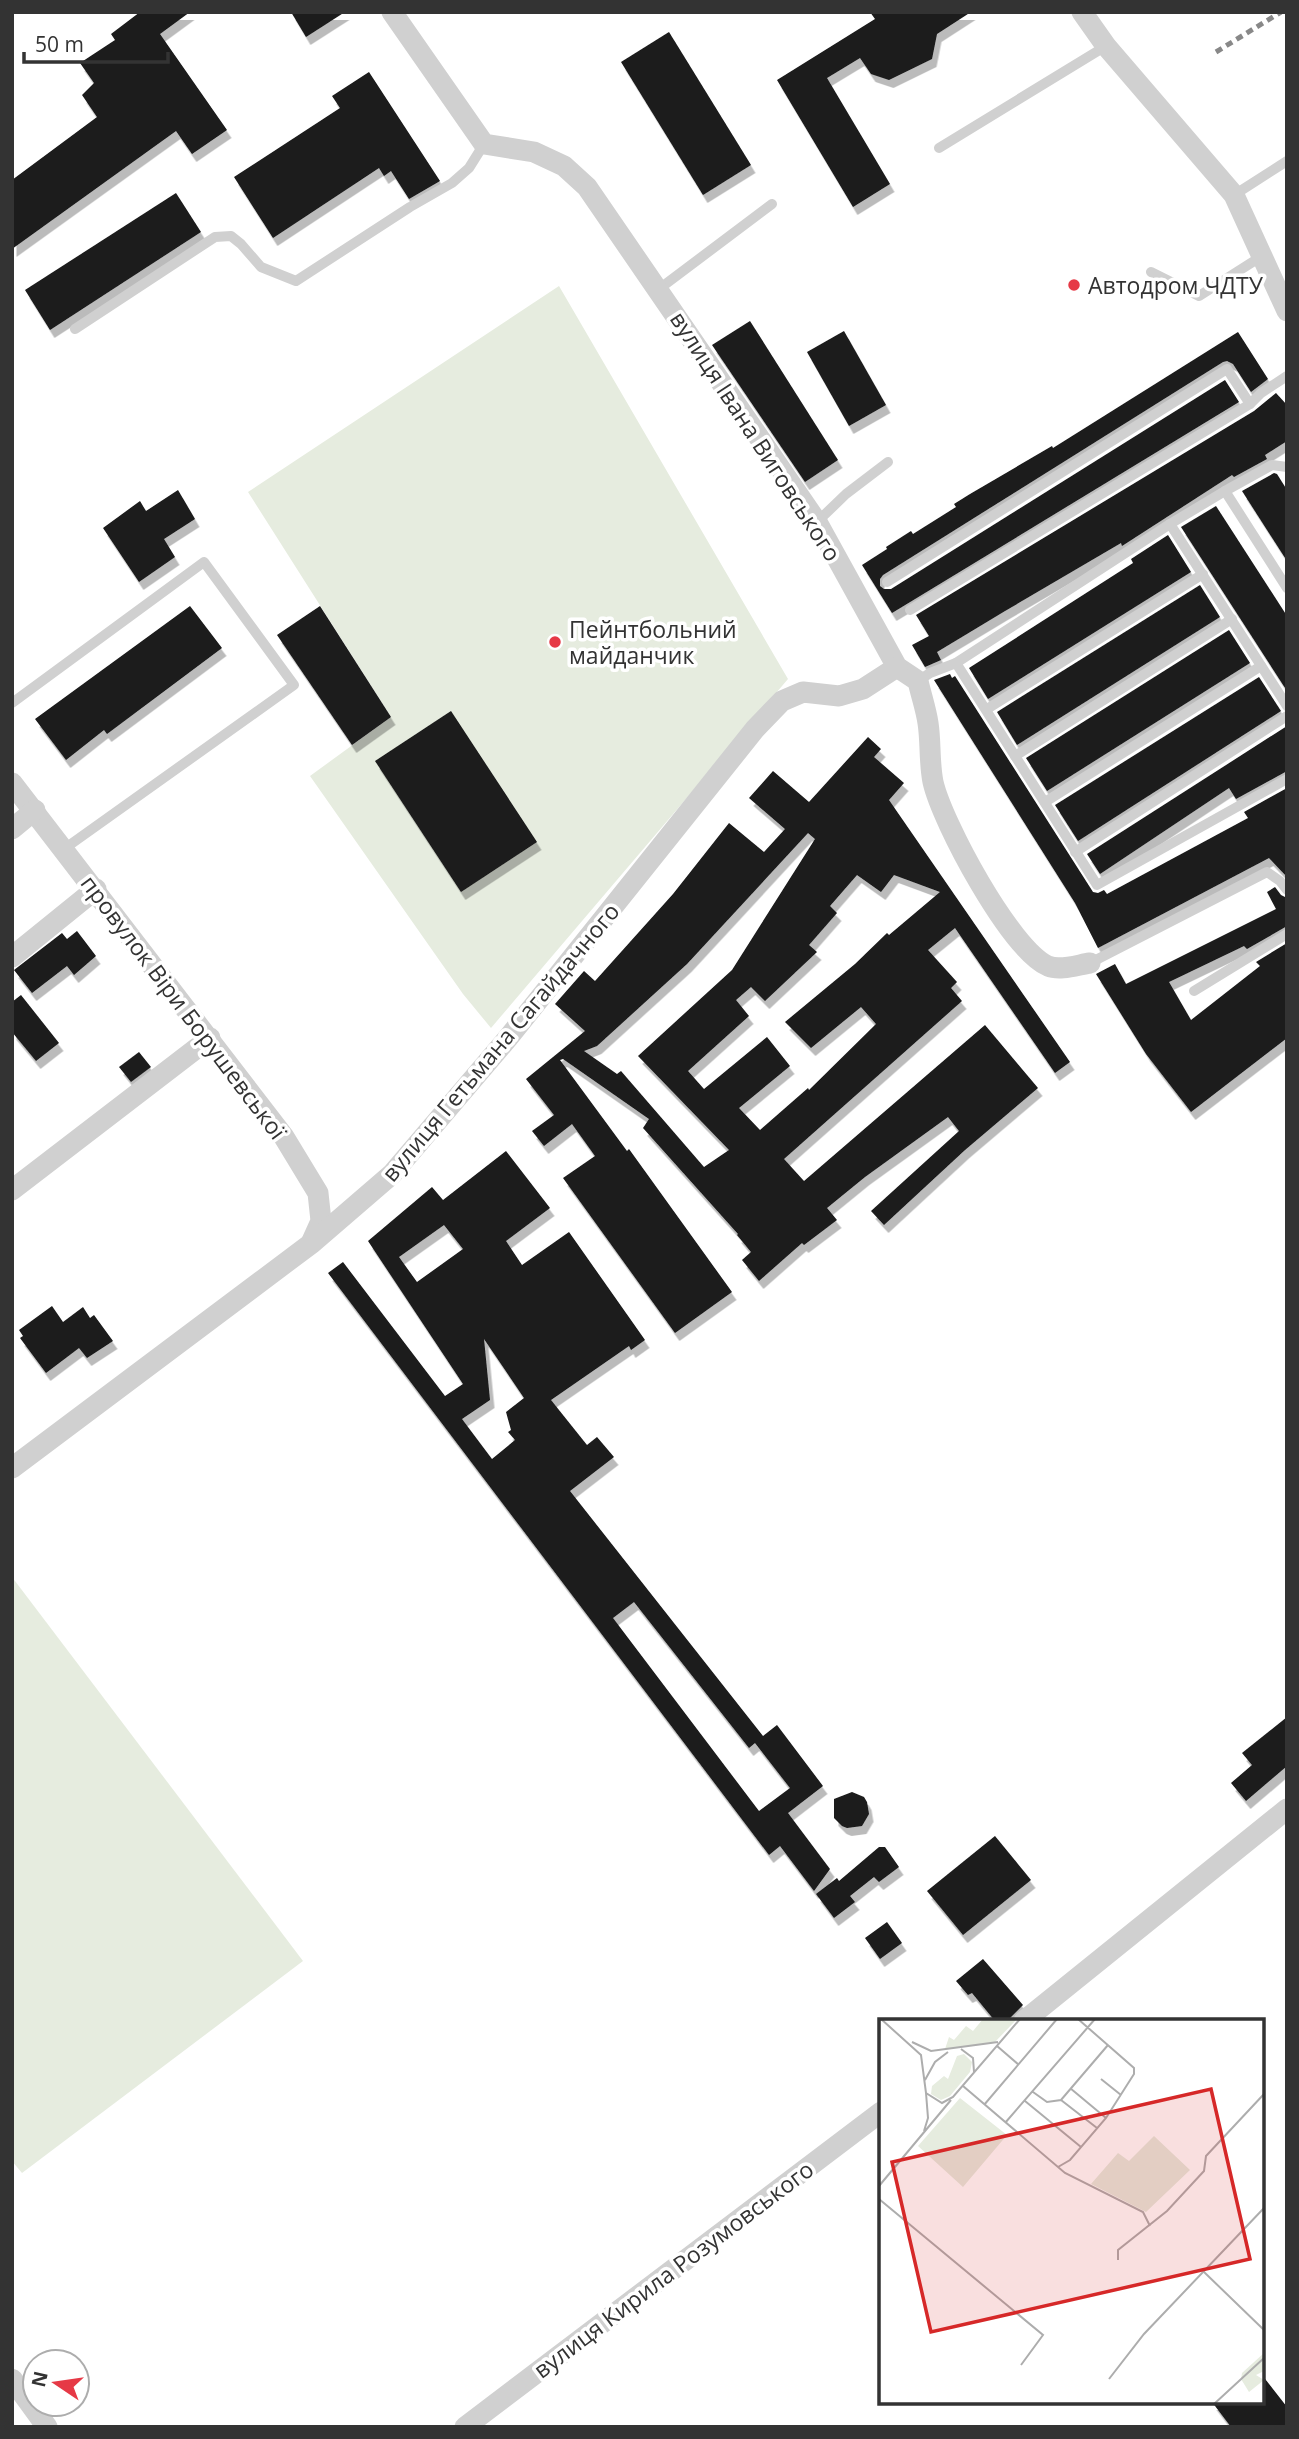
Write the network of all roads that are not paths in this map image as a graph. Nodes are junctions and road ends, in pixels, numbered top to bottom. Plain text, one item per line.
1 (392, 12) edge
2 (1082, 12) edge
3 (1106, 46) junction
4 (484, 144) junction
5 (939, 148) dead end
6 (1287, 161) edge
7 (1234, 195) junction
8 (772, 204) dead end
9 (1262, 256) junction
10 (1151, 272) dead end
11 (659, 289) junction
12 (1287, 311) edge
13 (75, 328) dead end
14 (1287, 376) edge
15 (1250, 404) junction
16 (888, 462) dead end
17 (1287, 467) edge
18 (1225, 491) junction
19 (817, 522) junction
20 (1170, 524) junction
21 (1203, 574) junction
22 (887, 582) dead end
23 (1287, 588) edge
24 (910, 610) dead end
25 (1232, 619) junction
26 (956, 663) junction
27 (1261, 666) junction
28 (897, 667) junction
29 (918, 681) junction
30 (12, 703) edge
31 (1287, 706) edge
32 (987, 709) junction
33 (1287, 716) edge
34 (1015, 756) junction
35 (1287, 779) edge
36 (12, 783) edge
37 (1045, 802) junction
38 (35, 810) junction
39 (12, 829) edge
40 (64, 849) junction
41 (1075, 852) junction
42 (96, 889) junction
43 (1287, 890) edge
44 (1287, 934) edge
45 (12, 957) edge
46 (1090, 963) joint
47 (1194, 991) dead end
48 (210, 1038) junction
49 (12, 1190) edge
50 (312, 1243) junction
51 (12, 1468) edge
52 (1287, 1809) edge
53 (1026, 2019) edge
54 (879, 2114) edge
55 (12, 2379) edge
56 (47, 2427) edge
57 (466, 2427) edge

1 - 4 street
2 - 3 street
3 - 5 lane
3 - 7 street
4 - 11 street, вулиця Івана Виговського
4 - 13 lane
6 - 7 lane
7 - 9 street
8 - 11 lane
9 - 10 lane
9 - 12 street
11 - 19 street, вулиця Івана Виговського
14 - 15 lane
15 - 22 lane
15 - 24 lane
16 - 19 lane
17 - 18 lane
18 - 20 lane
18 - 23 lane
19 - 28 street, вулиця Івана Виговського
20 - 21 lane
20 - 26 lane
21 - 25 lane
21 - 32 lane
25 - 27 lane
25 - 34 lane
26 - 29 lane
26 - 32 lane
27 - 31 lane
27 - 37 lane
28 - 29 street, вулиця Івана Виговського
28 - 50 street, вулиця Гетьмана Сагайдачного
29 - 46 street
30 - 40 lane
32 - 34 lane
33 - 41 lane
34 - 37 lane
35 - 41 lane
36 - 38 street, провулок Віри Борушевської
37 - 41 lane
38 - 39 street
38 - 40 street, провулок Віри Борушевської
40 - 42 street, провулок Віри Борушевської
42 - 45 street
42 - 48 street, провулок Віри Борушевської
43 - 46 lane
44 - 47 lane
48 - 49 street
48 - 50 street, провулок Віри Борушевської
50 - 51 street, вулиця Гетьмана Сагайдачного
52 - 53 street
54 - 57 street, вулиця Кирила Розумовського
55 - 56 street

